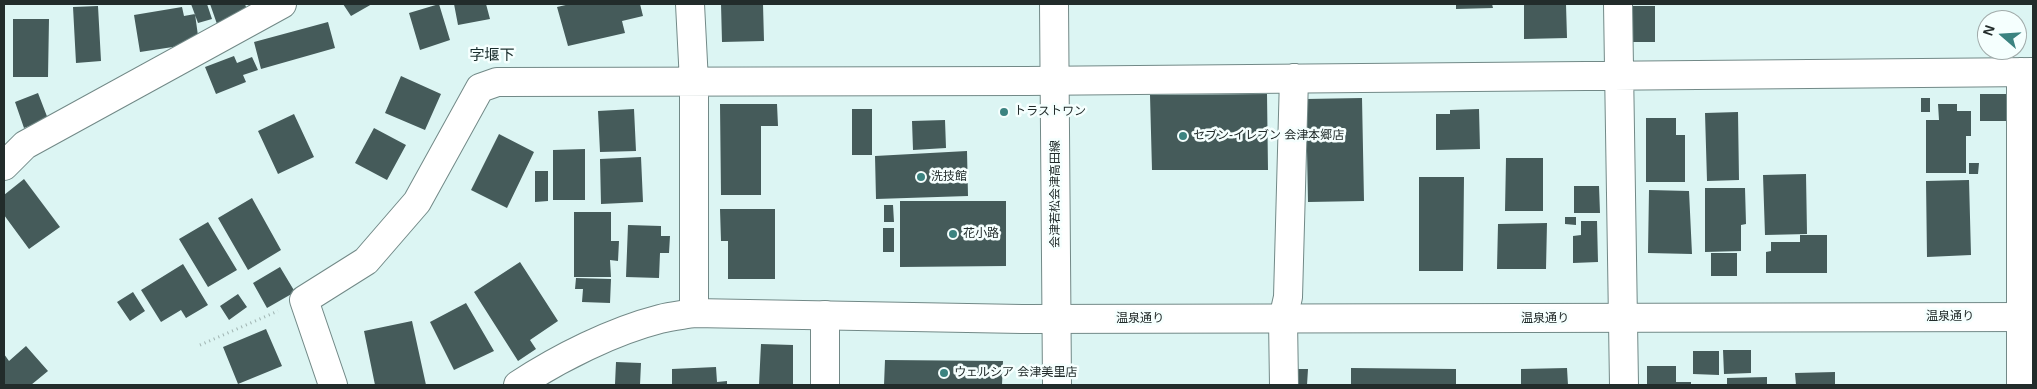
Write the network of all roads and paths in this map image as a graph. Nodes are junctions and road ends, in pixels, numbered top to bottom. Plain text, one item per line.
1 (282, 4) edge
2 (690, 4) edge
3 (1054, 4) edge
4 (1618, 4) edge
5 (2027, 72) edge
6 (1619, 75) junction
7 (1294, 78) junction
8 (1056, 81) junction
9 (694, 82) junction
10 (4, 166) edge
11 (304, 300) junction
12 (694, 313) junction
13 (824, 315) junction
14 (2028, 317) edge
15 (1622, 318) junction
16 (1056, 319) junction
17 (1283, 319) junction
18 (200, 345) dead end
19 (333, 385) edge
20 (518, 385) edge
21 (825, 385) edge
22 (1057, 385) edge
23 (1284, 385) edge
24 (1624, 385) edge
25 (2021, 385) edge

1 - 10 street
2 - 9 street
3 - 8 street, 会津若松会津高田線
4 - 6 street
5 - 6 street
5 - 14 street
6 - 7 street
6 - 15 street
7 - 8 street
7 - 17 street
8 - 9 street
8 - 16 street, 会津若松会津高田線
9 - 11 street
9 - 12 street
11 - 18 path
11 - 19 street
12 - 13 street, 温泉通り
12 - 20 street, 温泉通り
13 - 16 street, 温泉通り
13 - 21 street
14 - 15 street, 温泉通り
14 - 25 street
15 - 17 street, 温泉通り
15 - 24 street
16 - 17 street, 温泉通り
16 - 22 street, 会津若松会津高田線
17 - 23 street

